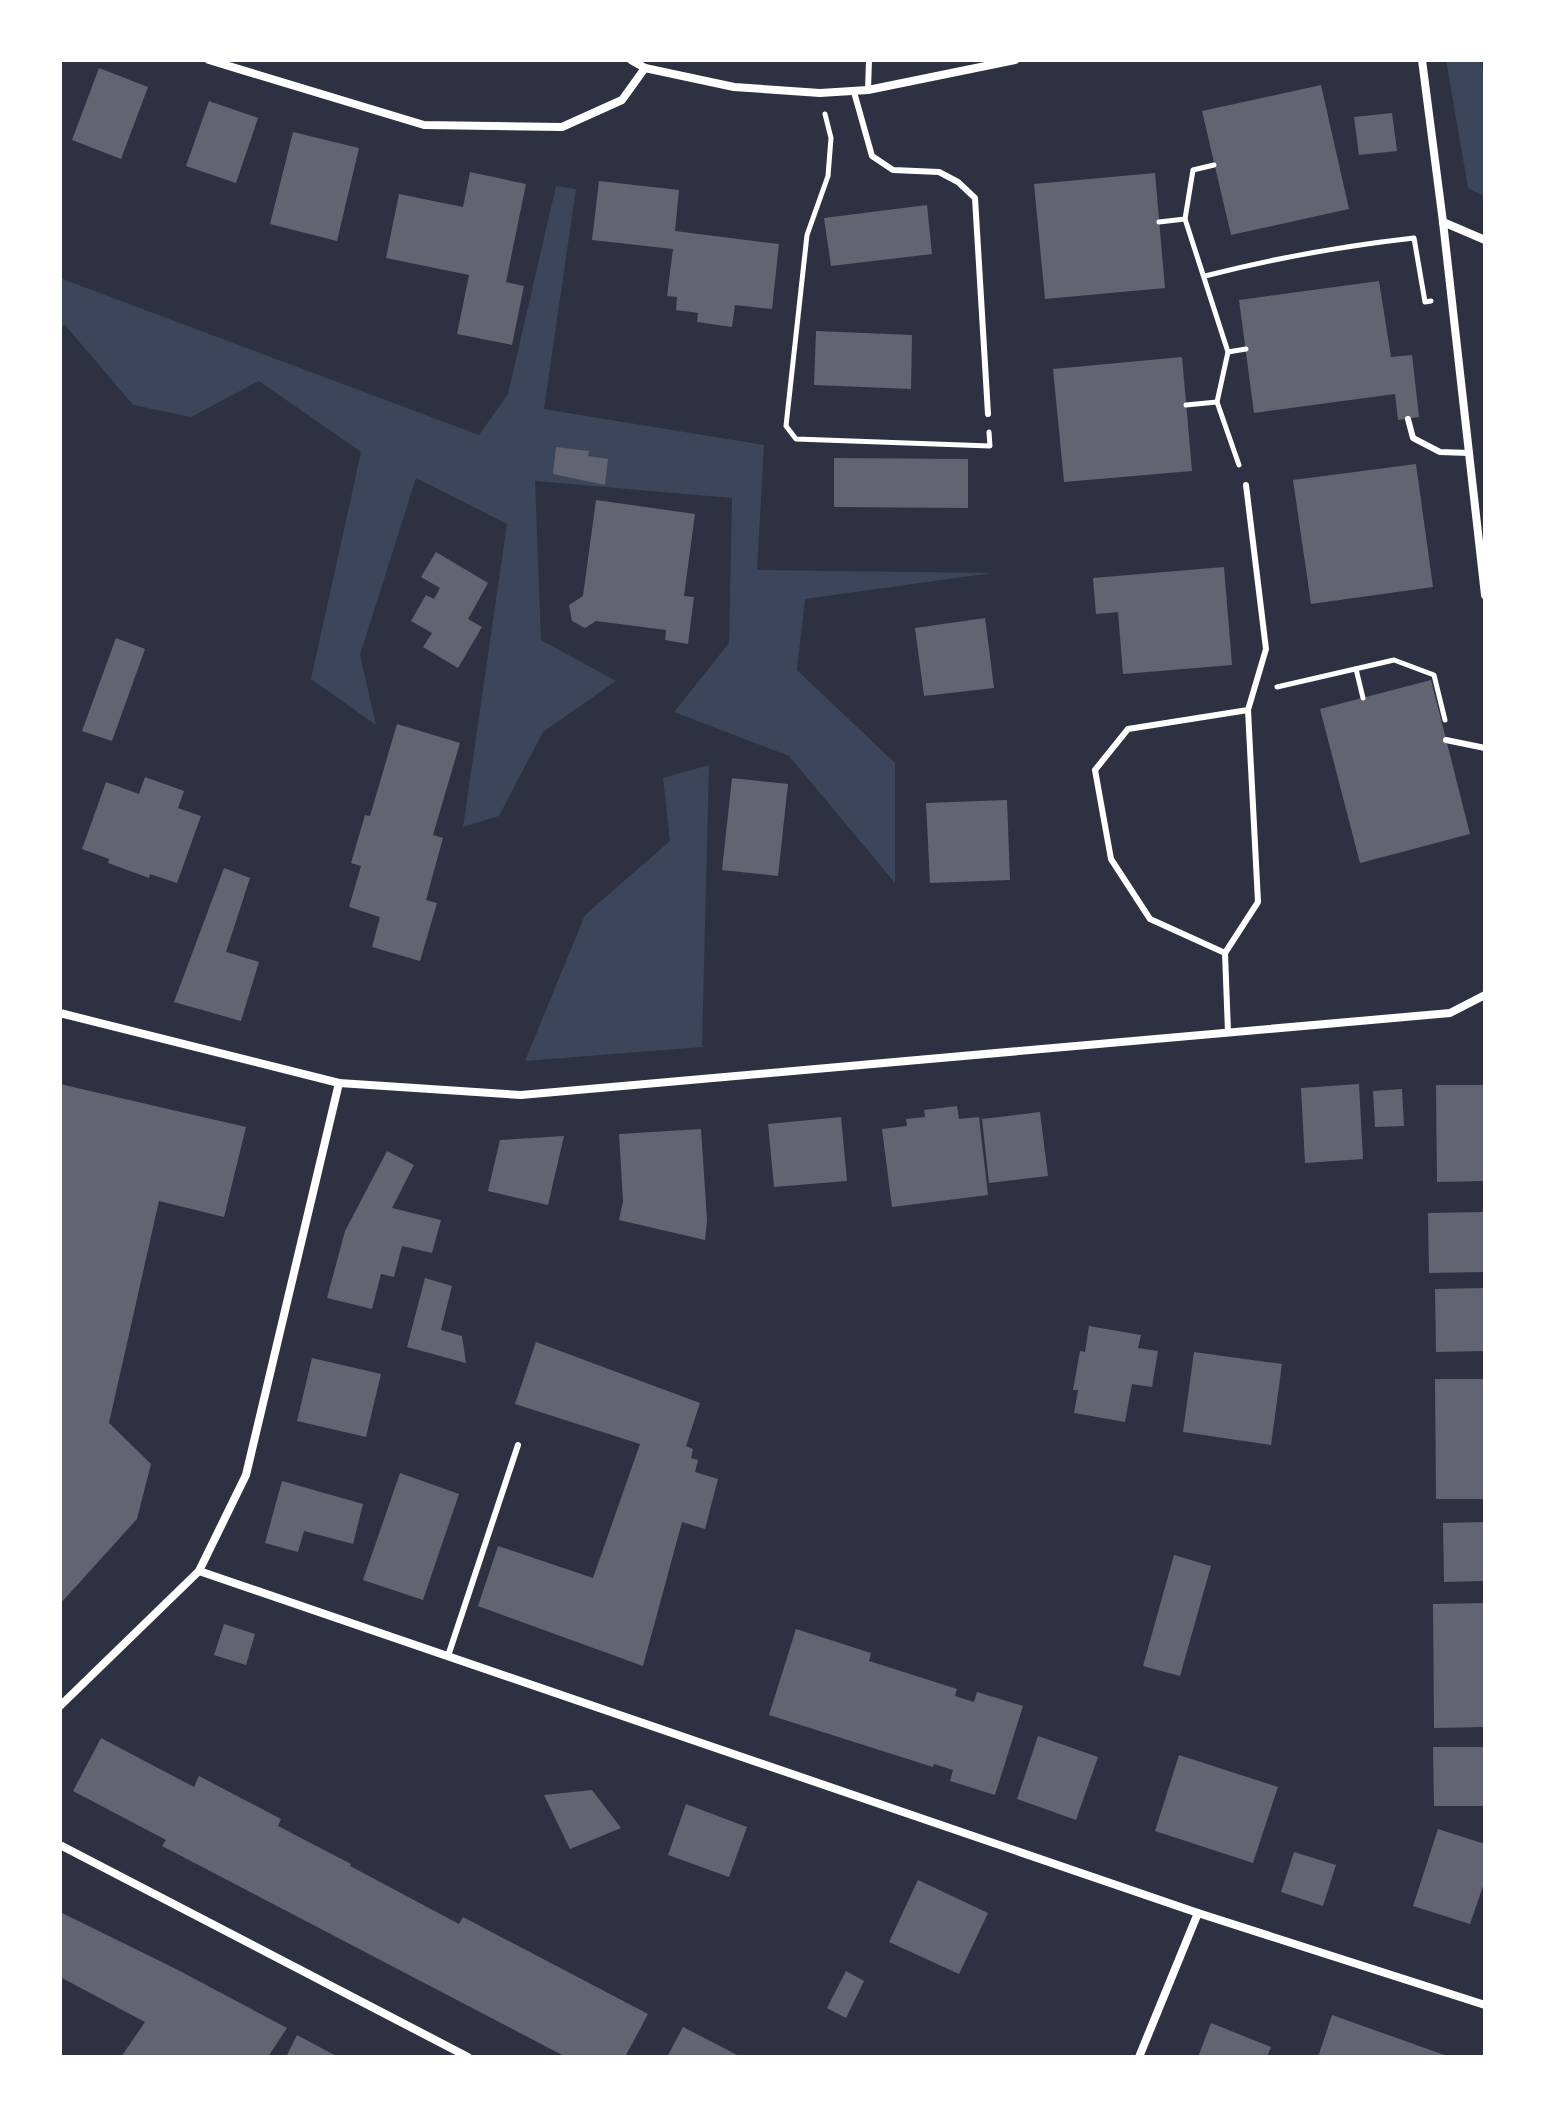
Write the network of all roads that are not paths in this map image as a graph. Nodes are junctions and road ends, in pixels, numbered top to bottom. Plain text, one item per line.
1 (209, 60) edge
2 (631, 60) edge
3 (869, 60) edge
4 (1015, 60) edge
5 (1422, 60) edge
6 (645, 68) junction
7 (868, 90) junction
8 (854, 92) junction
9 (1443, 222) junction
10 (1485, 240) edge
11 (988, 414) road end
12 (1408, 419) dead end
13 (1469, 453) junction
14 (1246, 485) road end
15 (1485, 595) edge
16 (1248, 710) junction
17 (1446, 740) dead end
18 (1485, 748) edge
19 (1225, 953) junction
20 (1485, 995) edge
21 (60, 1013) edge
22 (1228, 1032) junction
23 (339, 1083) junction
24 (518, 1445) dead end
25 (199, 1571) junction
26 (448, 1656) junction
27 (60, 1706) edge
28 (60, 1845) edge
29 (1198, 1913) junction
30 (1485, 2005) edge
31 (468, 2057) edge
32 (1139, 2057) edge

1 - 6 street
2 - 6 street
3 - 7 lane
4 - 7 street
5 - 9 street
6 - 8 street
7 - 8 street
8 - 11 lane
9 - 10 street
9 - 13 street
12 - 13 lane
13 - 15 street
14 - 16 lane
16 - 19 lane
16 - 19 lane
17 - 18 lane
19 - 22 lane
20 - 22 street
21 - 23 street
22 - 23 street
23 - 25 street
24 - 26 lane
25 - 26 street
25 - 27 street
26 - 29 street
28 - 31 street
29 - 30 street
29 - 32 street

